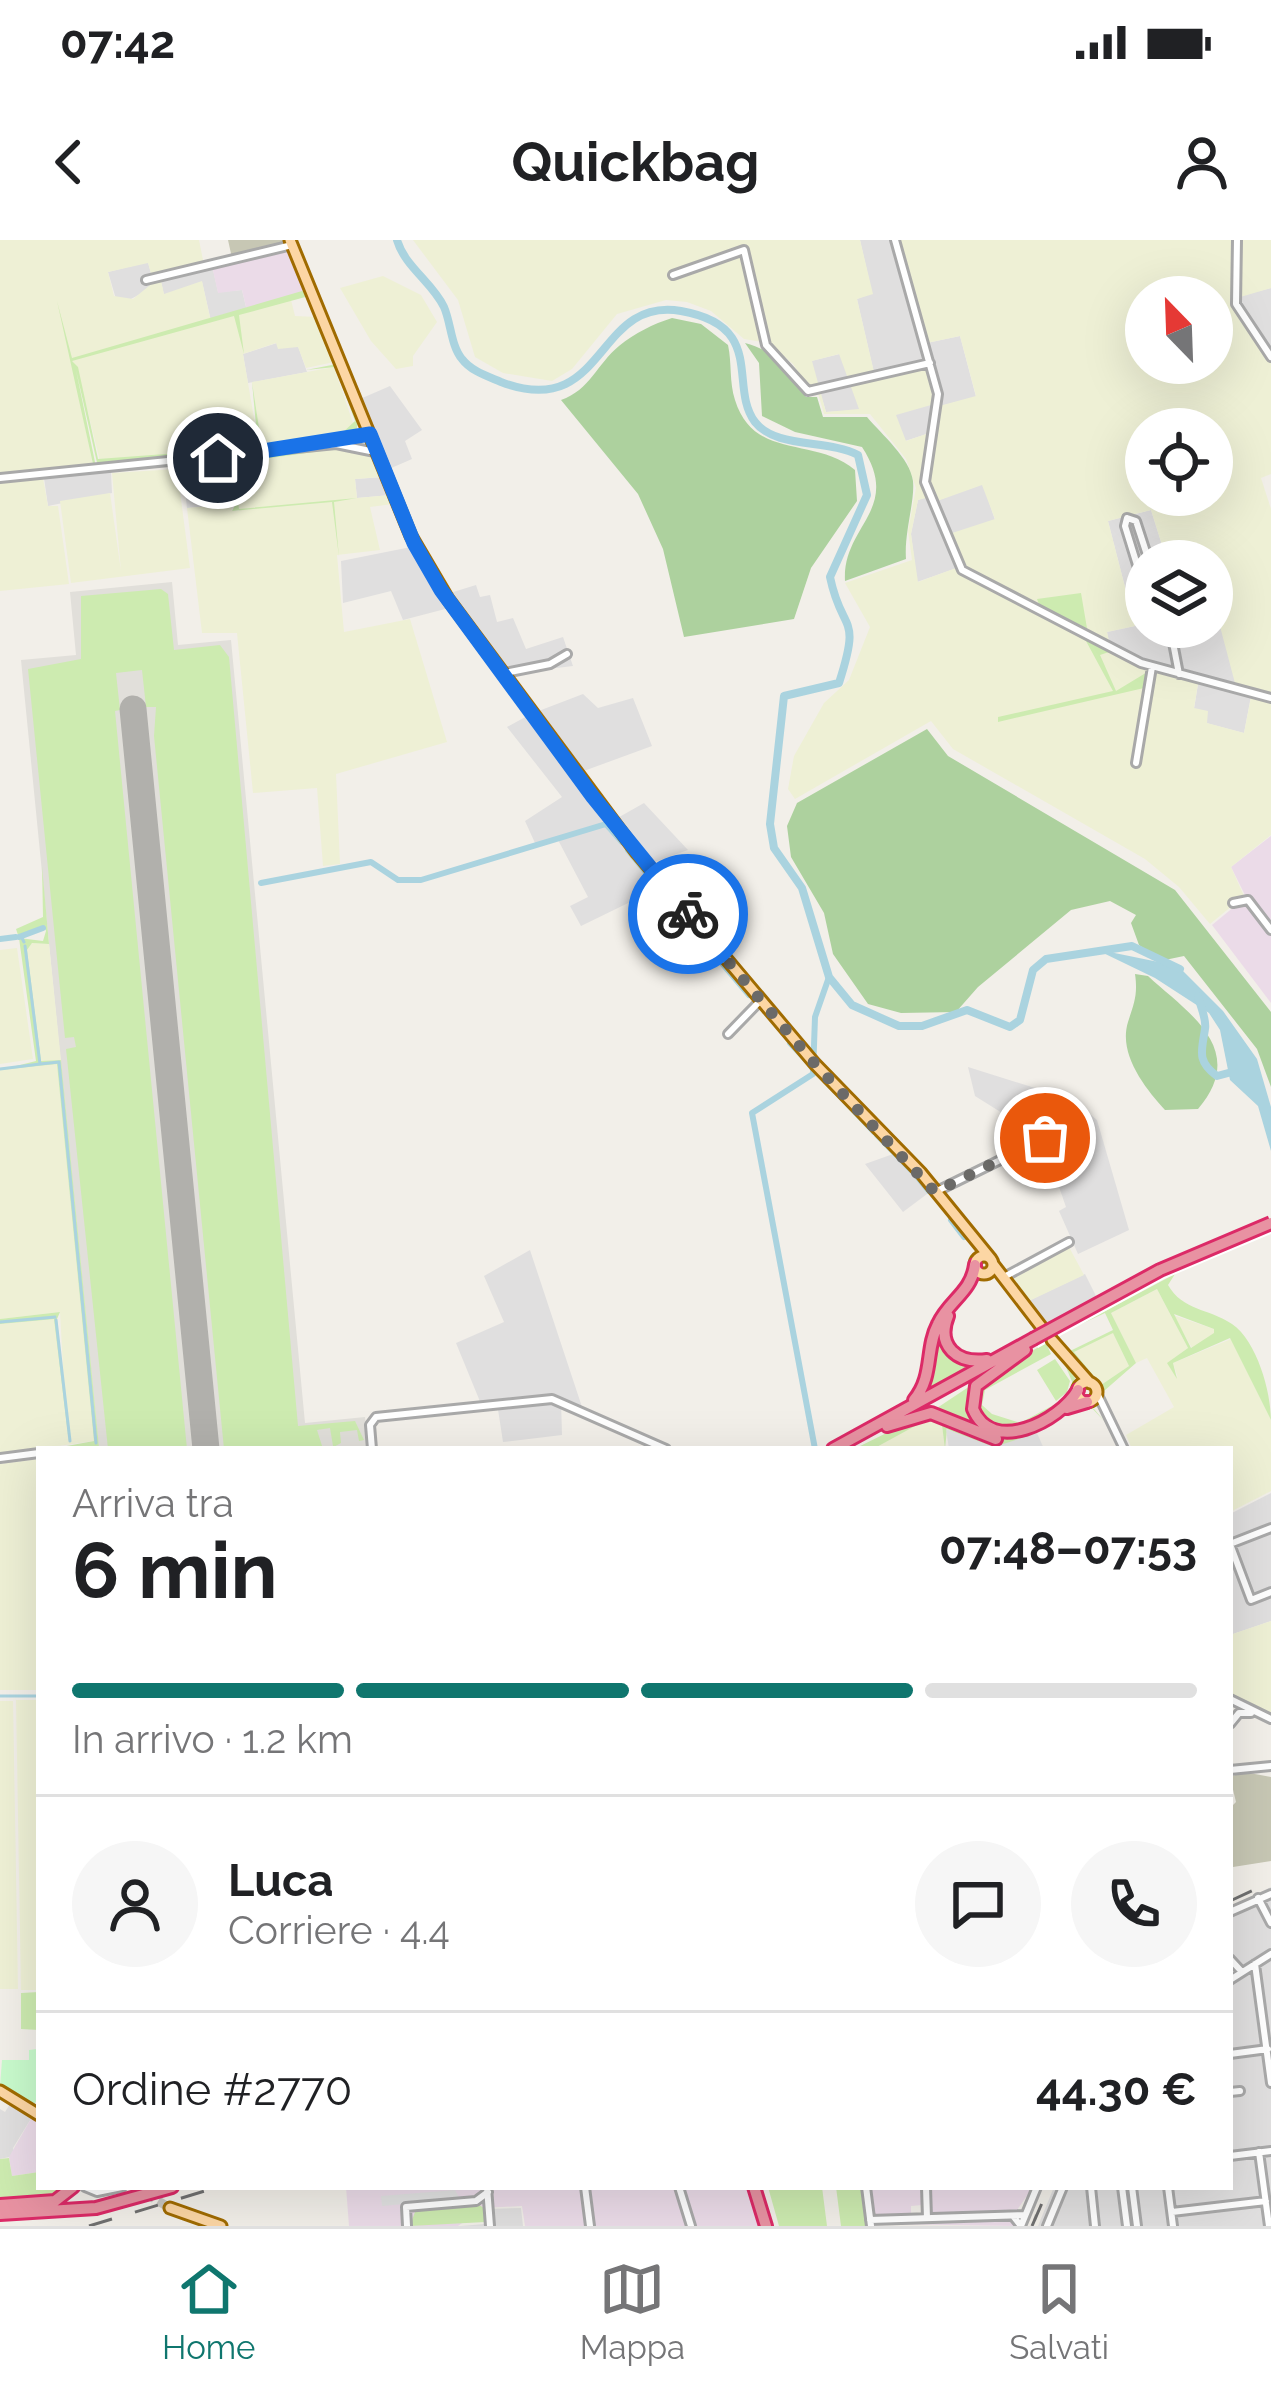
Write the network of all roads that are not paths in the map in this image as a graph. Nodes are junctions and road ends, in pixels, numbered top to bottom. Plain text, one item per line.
1 (895, 240) edge
2 (1237, 240) edge
3 (291, 242) edge
4 (673, 275) dead end
5 (146, 280) dead end
6 (1271, 357) edge
7 (930, 363) junction
8 (362, 414) junction
9 (370, 434) junction
10 (354, 441) junction
11 (378, 455) junction
12 (0, 478) edge
13 (1130, 540) edge
14 (1143, 540) edge
15 (1171, 648) edge
16 (567, 654) dead end
17 (1151, 667) junction
18 (502, 674) junction
19 (1179, 674) junction
20 (1271, 698) edge
21 (1136, 763) dead end
22 (1233, 903) dead end
23 (1271, 930) edge
24 (756, 1004) junction
25 (728, 1034) dead end
26 (1066, 1106) dead end
27 (935, 1192) junction
28 (1271, 1227) edge
29 (974, 1240) junction
30 (1069, 1242) dead end
31 (975, 1264) junction
32 (990, 1266) junction
33 (1001, 1279) junction
34 (1042, 1329) dead end
35 (1052, 1340) dead end
36 (1030, 1344) junction
37 (1065, 1354) junction
38 (1078, 1390) junction
39 (1091, 1393) junction
40 (887, 1426) junction
41 (862, 1433) junction
42 (372, 1446) edge
43 (660, 1446) edge
44 (842, 1446) edge
45 (843, 1446) edge
46 (1123, 1446) edge
47 (36, 1454) edge
48 (0, 1458) edge
49 (1271, 1528) edge
50 (1233, 1543) edge
51 (1235, 1571) edge
52 (1271, 1592) edge
53 (1233, 1700) edge
54 (1269, 1718) edge
55 (1233, 1721) edge
56 (1269, 1768) edge
57 (1233, 1770) edge
58 (1271, 1894) edge
59 (1258, 1898) junction
60 (1233, 1910) edge
61 (1271, 1923) edge
62 (1271, 1954) edge
63 (1233, 1963) edge
64 (1255, 1964) junction
65 (1241, 1972) junction
66 (1233, 1978) edge
67 (1269, 2049) edge
68 (1233, 2052) edge
69 (1271, 2083) edge
70 (0, 2091) edge
71 (1240, 2091) dead end
72 (1233, 2092) edge
73 (36, 2113) edge
74 (1271, 2151) edge
75 (1259, 2152) junction
76 (1233, 2156) edge
77 (69, 2190) edge
78 (140, 2190) edge
79 (159, 2190) edge
80 (486, 2190) edge
81 (487, 2190) edge
82 (585, 2190) edge
83 (680, 2190) edge
84 (758, 2190) edge
85 (866, 2190) edge
86 (926, 2190) edge
87 (1035, 2190) edge
88 (1062, 2190) edge
89 (1090, 2190) edge
90 (1122, 2190) edge
91 (1132, 2190) edge
92 (1168, 2190) edge
93 (475, 2201) junction
94 (1266, 2201) junction
95 (170, 2208) tunnel mouth
96 (489, 2211) junction
97 (0, 2212) edge
98 (1172, 2212) junction
99 (1008, 2215) junction
100 (1030, 2216) junction
101 (927, 2218) junction
102 (871, 2223) edge
103 (1047, 2224) edge
104 (221, 2226) edge
105 (407, 2226) edge
106 (490, 2226) edge
107 (590, 2226) edge
108 (691, 2226) edge
109 (769, 2226) edge
110 (1021, 2226) edge
111 (1096, 2226) edge
112 (1127, 2226) edge
113 (1137, 2226) edge
114 (1173, 2226) edge
115 (1269, 2226) edge

1 - 7 street
2 - 6 street
3 - 5 street
3 - 8 main road
4 - 7 street
7 - 17 street
8 - 9 main road
8 - 10 street
9 - 10 street
9 - 11 main road
10 - 11 street
10 - 12 street
11 - 18 main road
13 - 14 street
15 - 19 street
16 - 18 street
17 - 19 street
17 - 21 street
18 - 24 main road
19 - 20 street
22 - 23 street
24 - 25 street
24 - 27 main road
26 - 27 street
27 - 29 main road
28 - 36 highway, bridge
29 - 31 main road
29 - 32 main road
30 - 33 street
31 - 32 main road
31 - 41 highway
32 - 33 main road
32 - 36 highway
33 - 34 main road
35 - 37 main road
36 - 38 highway
36 - 40 highway
36 - 41 highway
37 - 38 main road
37 - 39 main road
38 - 39 main road
39 - 40 highway
39 - 46 street
40 - 45 highway
41 - 44 highway
42 - 43 street
47 - 48 street
49 - 50 street
51 - 52 street
53 - 54 street
54 - 55 street
56 - 57 street
58 - 59 street
59 - 60 street
59 - 61 street
62 - 64 street
63 - 65 street
64 - 65 street
64 - 67 street
65 - 66 street
67 - 68 street
67 - 69 street
70 - 73 main road
71 - 72 street
74 - 75 street
75 - 76 street
75 - 94 street
77 - 97 highway
78 - 97 highway
79 - 97 highway
80 - 93 street
81 - 96 street
82 - 107 street
83 - 108 street
84 - 109 highway
85 - 102 street
86 - 101 street
87 - 100 street
88 - 103 street
89 - 111 street
90 - 112 street
91 - 113 street
92 - 98 street
93 - 96 street
93 - 105 street
94 - 98 street
94 - 115 street
95 - 104 main road
96 - 106 street
98 - 114 street
99 - 100 street
99 - 101 street
99 - 110 street
100 - 103 street
100 - 110 street
101 - 102 street

